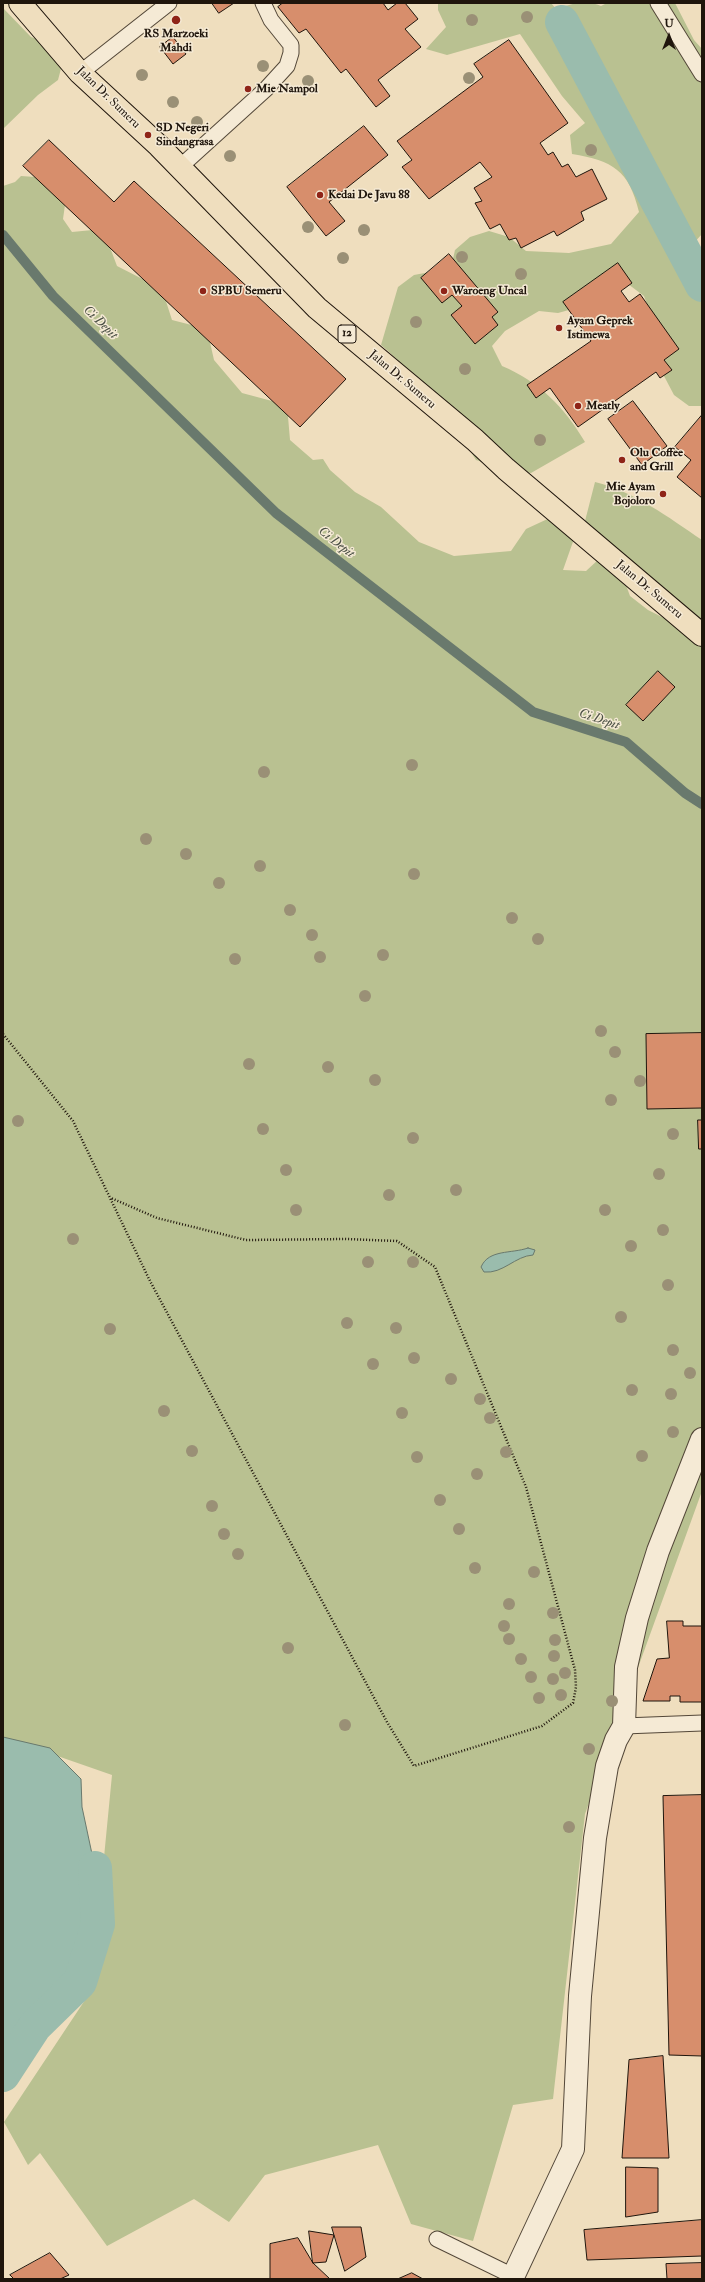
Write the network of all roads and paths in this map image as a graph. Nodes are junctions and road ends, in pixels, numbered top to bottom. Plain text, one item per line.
1 (20, 3) edge
2 (169, 3) edge
3 (263, 3) edge
4 (658, 3) edge
5 (80, 73) junction
6 (702, 74) edge
7 (180, 167) junction
8 (702, 635) edge
9 (3, 1034) edge
10 (111, 1198) junction
11 (702, 1439) edge
12 (702, 1723) edge
13 (624, 1726) junction
14 (437, 2239) dead end
15 (513, 2278) edge

1 - 5 main road, Jalan Dr. Sumeru / 12
2 - 5 lane
3 - 7 lane
4 - 6 lane
5 - 7 main road, Jalan Dr. Sumeru / 12
7 - 8 main road, Jalan Dr. Sumeru / 12
9 - 10 path
10 - 10 path
11 - 13 street
12 - 13 lane
13 - 15 street
14 - 15 lane

